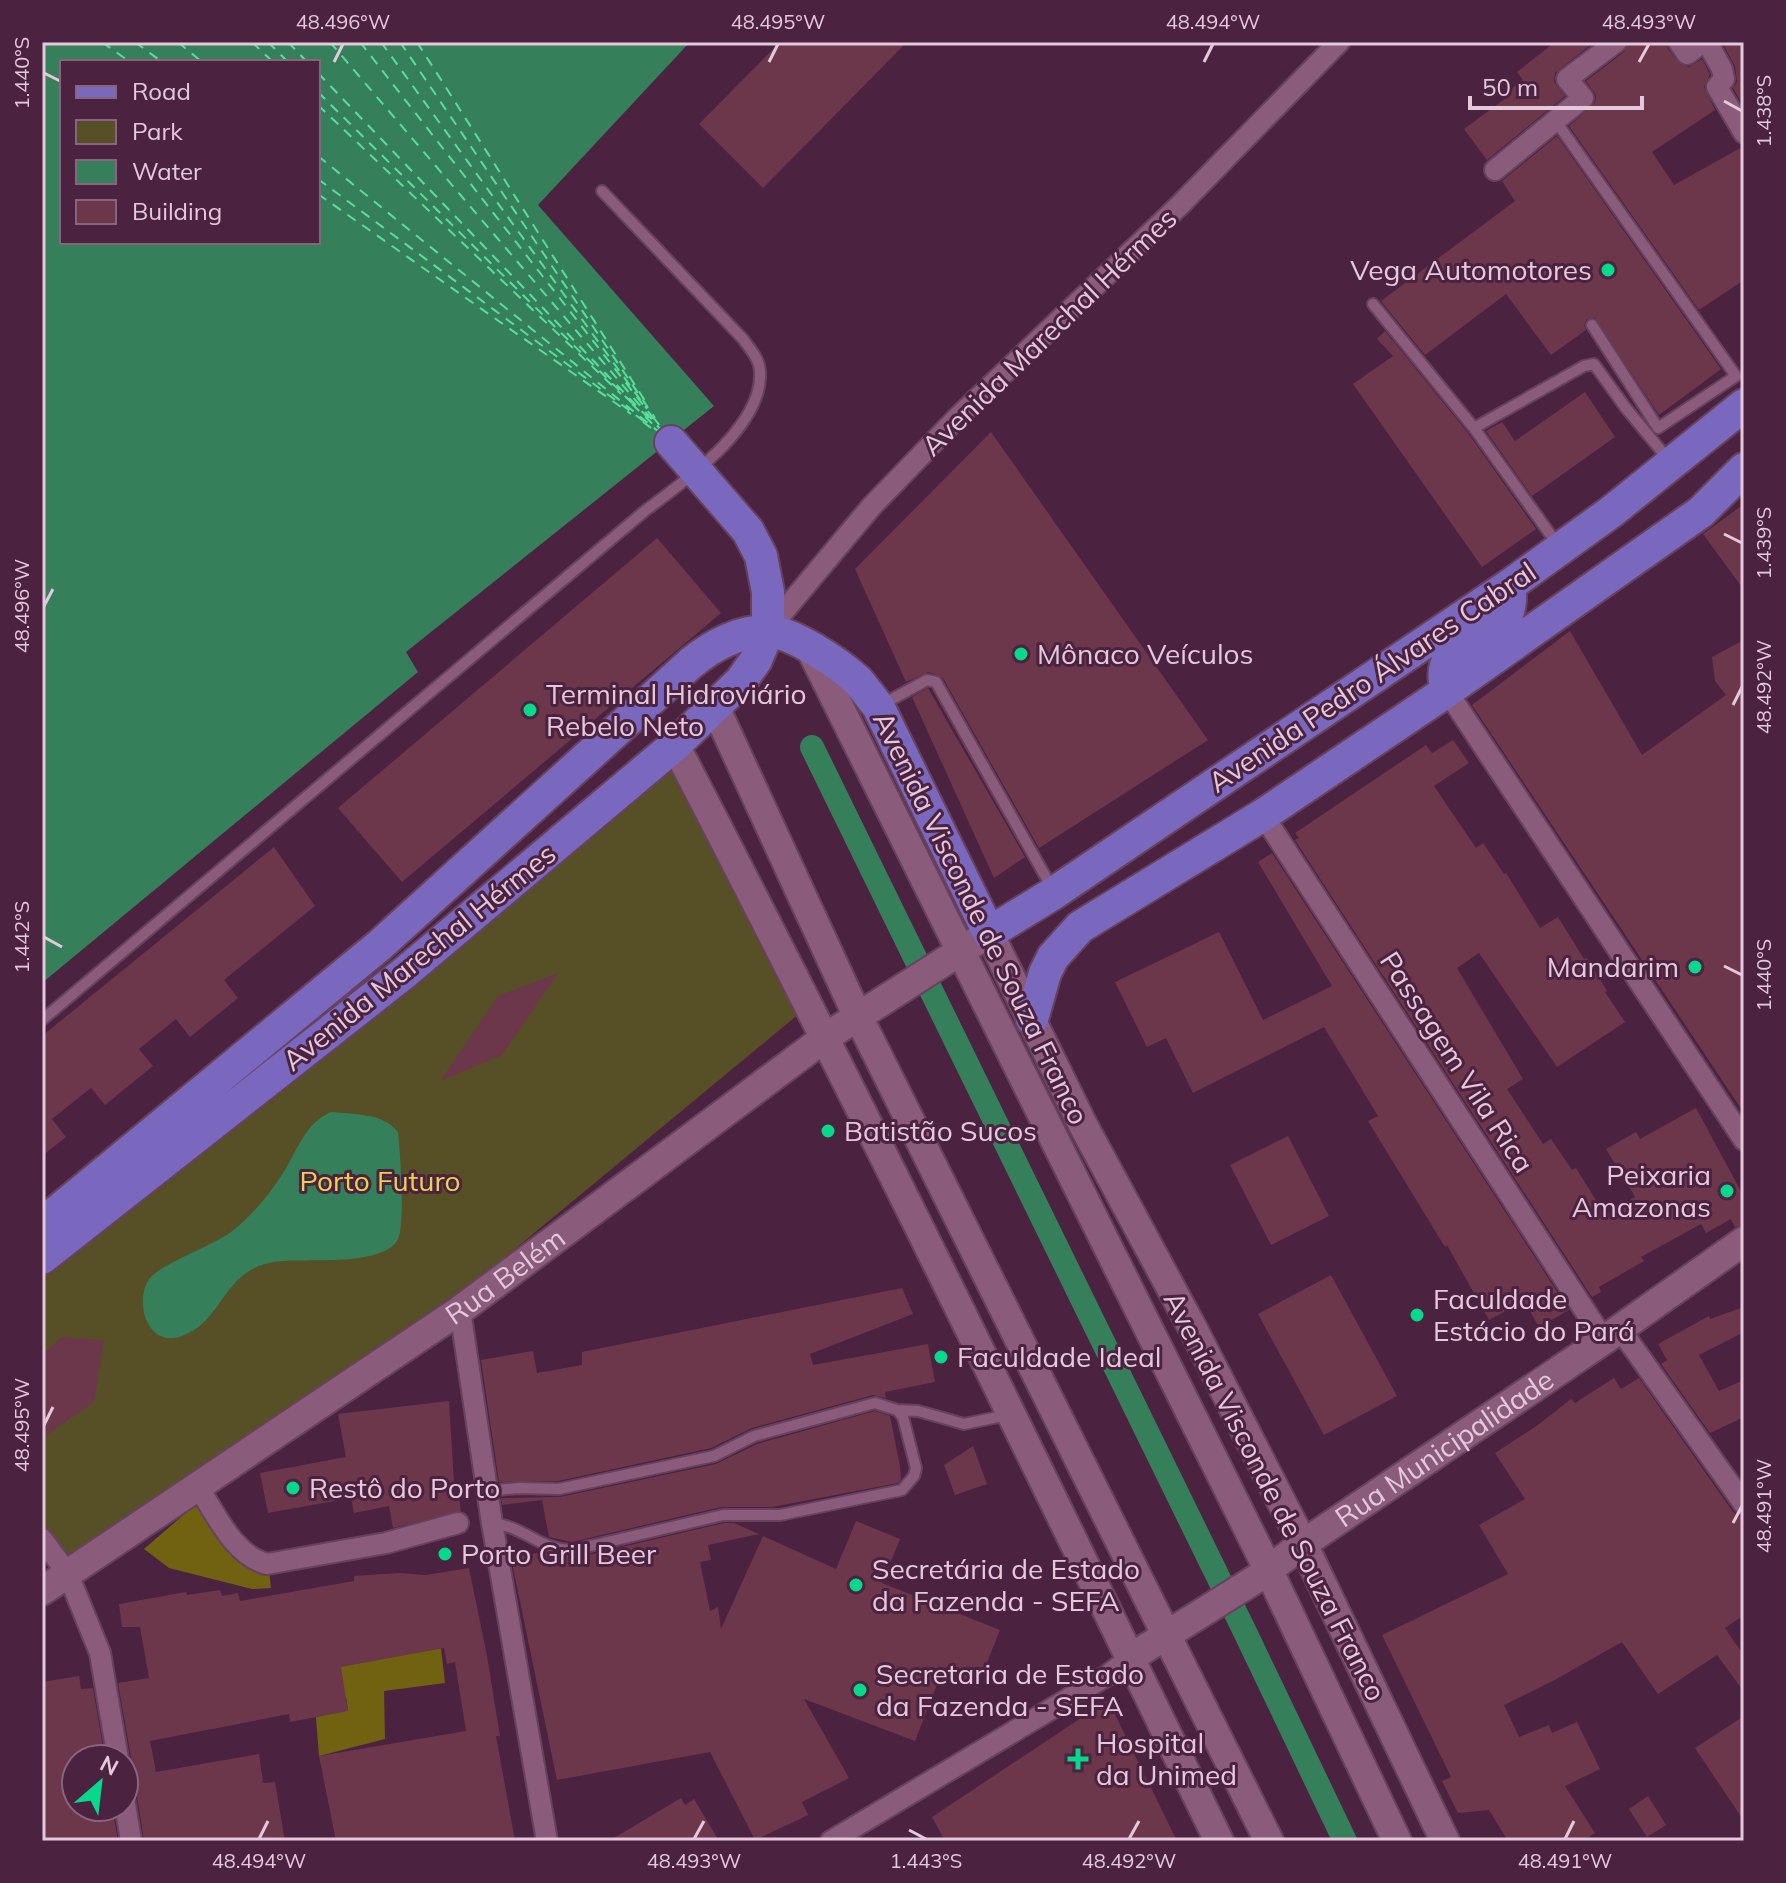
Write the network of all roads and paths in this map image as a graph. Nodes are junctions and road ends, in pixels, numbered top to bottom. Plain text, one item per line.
1 (1339, 42) edge
2 (1616, 42) edge
3 (1679, 42) edge
4 (1705, 42) edge
5 (1555, 120) junction
6 (1744, 133) edge
7 (1495, 170) dead end
8 (602, 191) dead end
9 (1373, 304) dead end
10 (1592, 325) dead end
11 (1744, 405) edge
12 (1474, 428) junction
13 (671, 442) dead end
14 (1672, 463) junction
15 (1744, 469) edge
16 (697, 472) junction
17 (1550, 534) dead end
18 (1510, 585) junction
19 (768, 631) junction
20 (810, 648) junction
21 (1447, 691) junction
22 (878, 706) junction
23 (715, 707) junction
24 (675, 745) junction
25 (1263, 815) junction
26 (1054, 893) junction
27 (989, 933) junction
28 (380, 945) junction
29 (950, 959) junction
30 (403, 974) junction
31 (857, 1015) junction
32 (1032, 1019) junction
33 (42, 1020) edge
34 (826, 1037) junction
35 (1744, 1140) edge
36 (42, 1224) edge
37 (1744, 1241) edge
38 (1107, 1247) junction
39 (42, 1258) edge
40 (460, 1310) junction
41 (1193, 1329) junction
42 (1612, 1335) junction
43 (897, 1410) junction
44 (1012, 1414) junction
45 (198, 1487) junction
46 (487, 1491) junction
47 (1744, 1504) edge
48 (458, 1523) dead end
49 (492, 1523) junction
50 (42, 1539) edge
51 (1303, 1544) junction
52 (68, 1574) junction
53 (1261, 1576) junction
54 (42, 1591) edge
55 (1167, 1635) junction
56 (1130, 1658) junction
57 (115, 1743) edge
58 (547, 1841) edge
59 (831, 1841) edge
60 (1219, 1841) edge
61 (1269, 1841) edge
62 (1397, 1841) edge
63 (1445, 1841) edge

1 - 19 street, Avenida Marechal Hérmes
2 - 5 street
3 - 4 street
4 - 6 street
5 - 7 street
5 - 10 lane
8 - 16 lane
9 - 12 lane
11 - 14 main road, Avenida Pedro Álvares Cabral
12 - 14 lane
12 - 17 lane
13 - 16 main road
14 - 18 main road, Avenida Pedro Álvares Cabral
15 - 21 main road, Avenida Pedro Álvares Cabral
16 - 19 main road
16 - 33 lane
18 - 21 main road
18 - 26 main road, Avenida Pedro Álvares Cabral
19 - 20 main road
19 - 23 main road, Avenida Marechal Hérmes
19 - 28 main road, Avenida Marechal Hérmes
20 - 22 main road, Avenida Visconde de Souza Franco
20 - 29 main road, Avenida Visconde de Souza Franco
21 - 25 main road, Avenida Pedro Álvares Cabral
21 - 35 street
22 - 26 lane
22 - 27 main road, Avenida Visconde de Souza Franco
23 - 24 main road, Avenida Marechal Hérmes
23 - 31 main road
24 - 30 main road, Avenida Marechal Hérmes
24 - 34 main road
25 - 32 main road, Avenida Pedro Álvares Cabral
25 - 42 street, Passagem Vila Rica
26 - 27 main road, Avenida Pedro Álvares Cabral
27 - 29 main road, Rua Belém
27 - 32 main road, Avenida Visconde de Souza Franco
28 - 30 main road
28 - 36 main road, Avenida Marechal Hérmes
29 - 31 main road, Rua Belém
29 - 38 main road, Avenida Visconde de Souza Franco
30 - 39 main road, Avenida Marechal Hérmes
31 - 34 main road, Rua Belém
31 - 55 main road
32 - 41 main road, Avenida Visconde de Souza Franco
34 - 40 main road, Rua Belém
34 - 44 main road
37 - 42 main road, Rua Municipalidade
38 - 41 main road
38 - 53 main road, Avenida Visconde de Souza Franco
40 - 45 main road, Rua Belém
40 - 46 street
41 - 51 main road, Avenida Visconde de Souza Franco
42 - 47 street, Passagem Vila Rica
42 - 51 main road, Rua Municipalidade
43 - 44 lane
43 - 46 lane
43 - 49 lane
44 - 56 main road
45 - 48 street
45 - 52 main road, Rua Belém
46 - 49 street
49 - 58 street
50 - 52 street
51 - 53 main road, Rua Municipalidade
51 - 63 main road, Avenida Visconde de Souza Franco
52 - 54 main road, Rua Belém
52 - 57 street
53 - 55 main road, Rua Municipalidade
53 - 62 main road, Avenida Visconde de Souza Franco
55 - 56 main road, Rua Municipalidade
55 - 61 main road
56 - 59 street
56 - 60 main road

